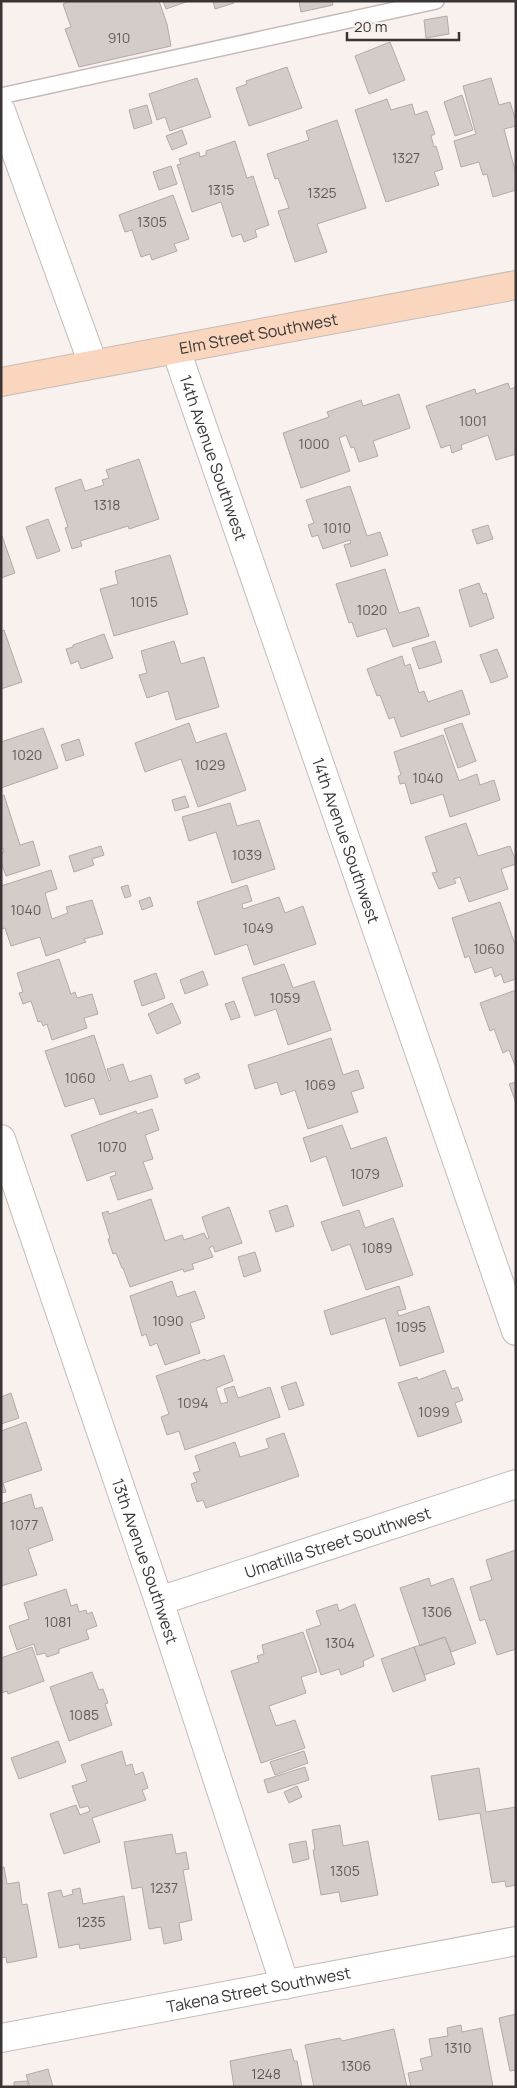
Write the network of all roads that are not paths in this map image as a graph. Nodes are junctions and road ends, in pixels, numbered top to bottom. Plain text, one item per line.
1 (436, 1) edge
2 (1, 96) edge
3 (1, 111) edge
4 (516, 285) edge
5 (176, 350) junction
6 (93, 364) junction
7 (1, 382) edge
8 (1, 1139) edge
9 (516, 1331) edge
10 (516, 1484) edge
11 (159, 1601) junction
12 (516, 1942) edge
13 (285, 1985) junction
14 (1, 2038) edge

1 - 2 lane
3 - 6 street
4 - 5 street, Elm Street Southwest
5 - 6 street, Elm Street Southwest
5 - 9 street, 14th Avenue Southwest
6 - 7 street, Elm Street Southwest
8 - 11 street, 13th Avenue Southwest
10 - 11 street, Umatilla Street Southwest
11 - 13 street, 13th Avenue Southwest
12 - 13 street, Takena Street Southwest
13 - 14 street, Takena Street Southwest

